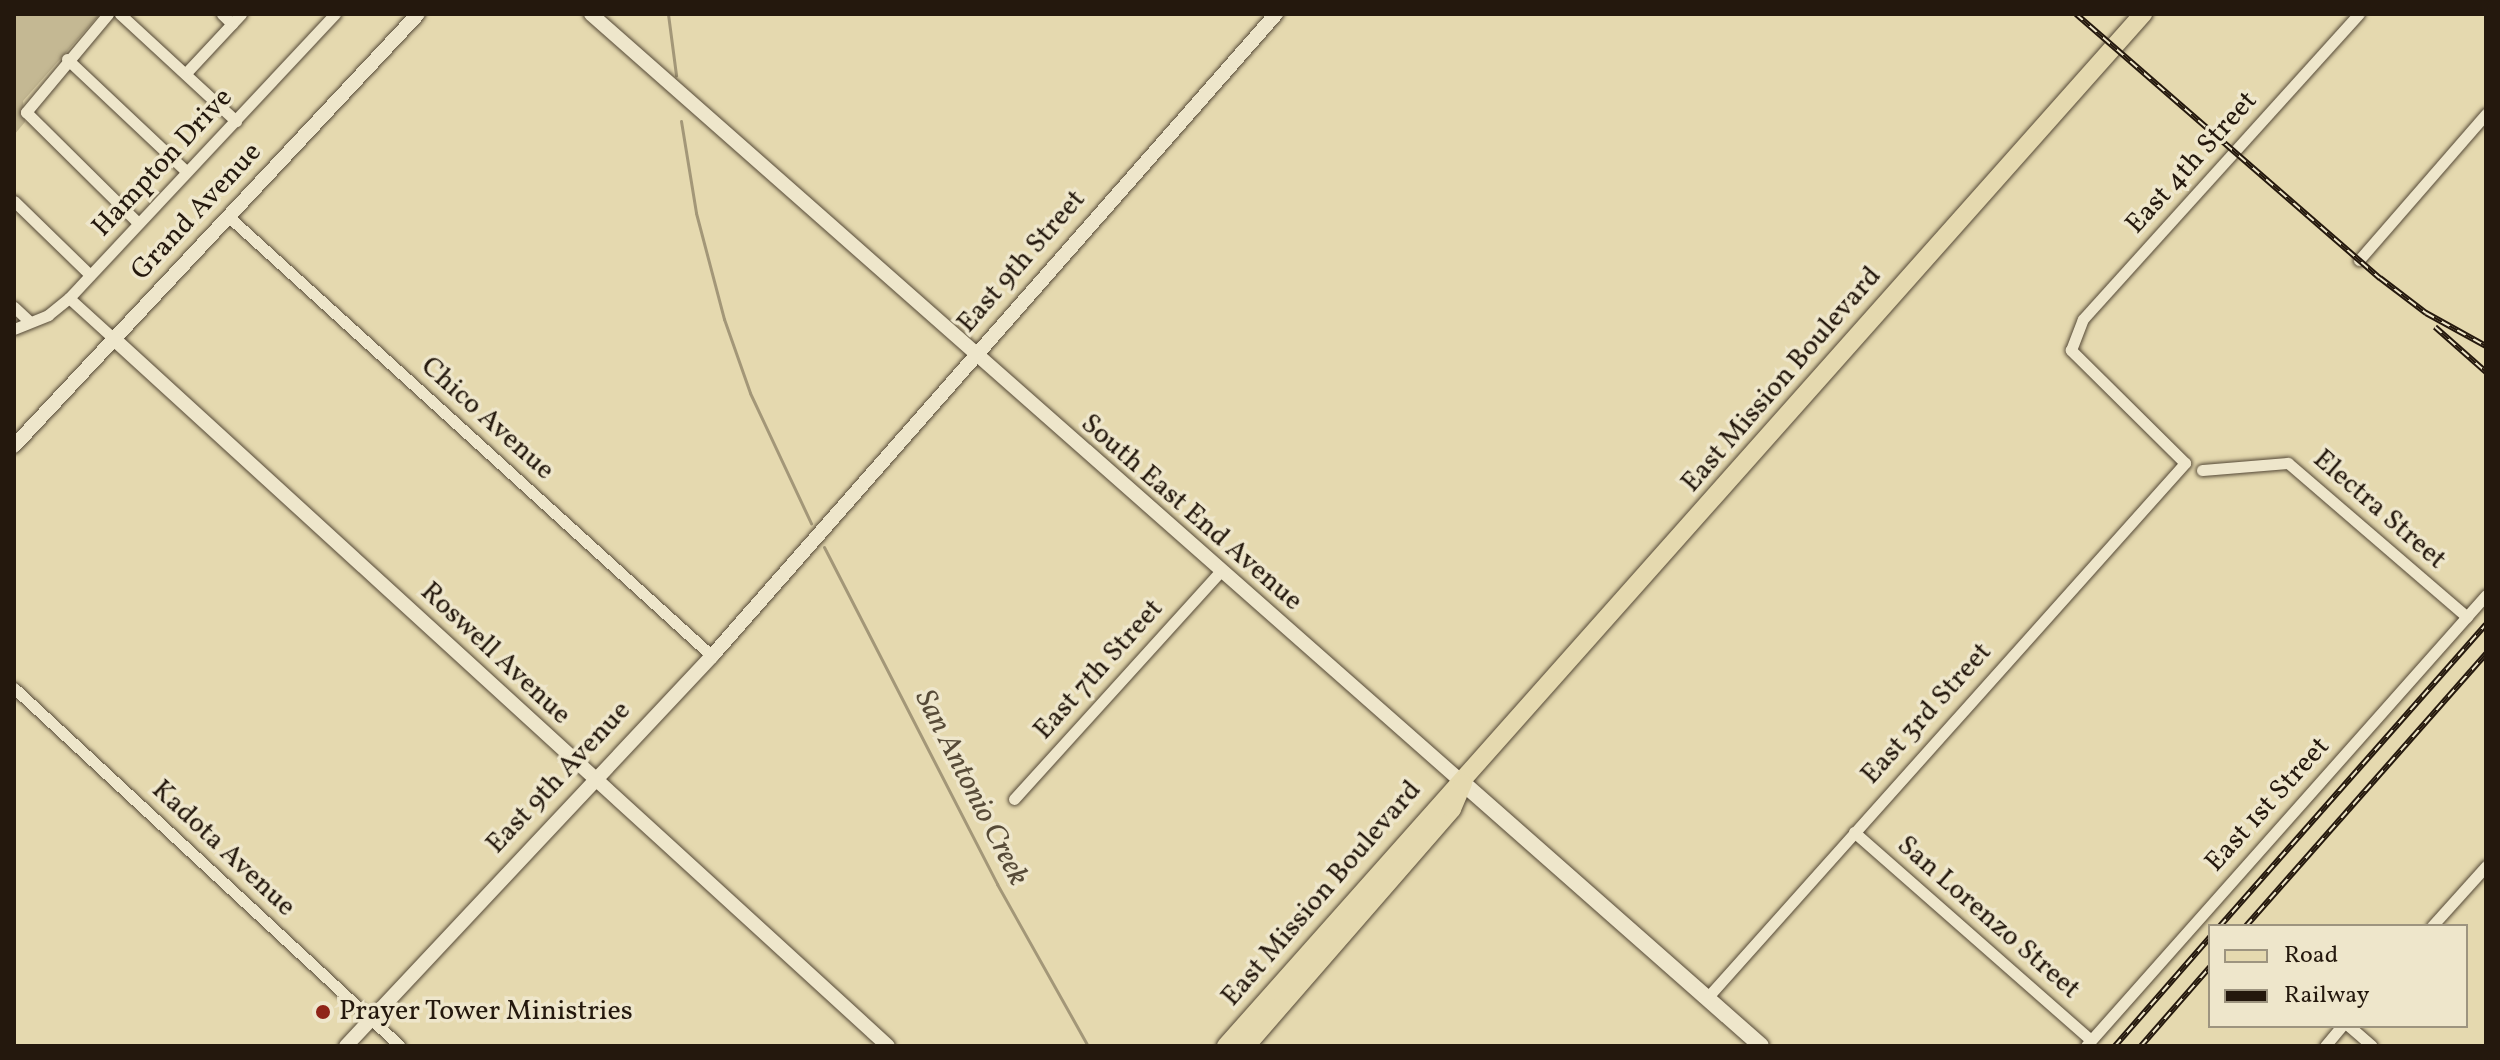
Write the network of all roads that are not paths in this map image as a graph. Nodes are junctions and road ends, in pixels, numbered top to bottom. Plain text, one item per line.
1 (108, 14) edge
2 (120, 14) edge
3 (222, 14) edge
4 (241, 14) edge
5 (335, 14) edge
6 (418, 14) edge
7 (591, 14) edge
8 (1276, 14) edge
9 (2143, 14) edge
10 (2359, 14) edge
11 (232, 24) junction
12 (67, 59) junction
13 (186, 73) junction
14 (2486, 114) edge
15 (236, 121) junction
16 (186, 171) junction
17 (14, 201) edge
18 (229, 217) junction
19 (138, 223) junction
20 (2359, 260) dead end
21 (90, 275) junction
22 (69, 298) junction
23 (14, 307) edge
24 (28, 320) junction
25 (14, 329) edge
26 (114, 339) junction
27 (974, 356) junction
28 (14, 446) edge
29 (2185, 463) joint
30 (2202, 470) dead end
31 (806, 544) joint
32 (1219, 573) junction
33 (2486, 595) edge
34 (2467, 617) junction
35 (712, 656) junction
36 (14, 688) edge
37 (591, 779) junction
38 (1463, 783) junction
39 (1014, 799) dead end
40 (1854, 832) junction
41 (2486, 866) edge
42 (2434, 924) edge
43 (1706, 999) junction
44 (370, 1019) junction
45 (2340, 1028) edge
46 (2351, 1028) edge
47 (2089, 1043) edge
48 (346, 1046) edge
49 (400, 1046) edge
50 (888, 1046) edge
51 (1226, 1046) edge
52 (1246, 1046) edge
53 (1761, 1046) edge
54 (2325, 1046) edge
55 (2372, 1046) edge

1 - 12 street
2 - 13 street
3 - 11 street
4 - 11 street
5 - 15 street, Hampton Drive
6 - 18 street, Grand Avenue
7 - 27 street, South East End Avenue
8 - 27 street, East 9th Street
9 - 38 main road, East Mission Boulevard
10 - 29 street, East 4th Street
11 - 13 street
12 - 16 street
12 - 19 street
13 - 15 street
14 - 20 street
15 - 16 street, Hampton Drive
16 - 19 street, Hampton Drive
17 - 21 street
18 - 26 street, Grand Avenue
18 - 35 street, Chico Avenue
19 - 21 street, Hampton Drive
21 - 22 street, Hampton Drive
22 - 24 street, Hampton Drive
22 - 26 street, Roswell Avenue
23 - 24 street
24 - 25 street, Hampton Drive
26 - 28 street, Grand Avenue
26 - 37 street, Roswell Avenue
27 - 31 street, East 9th Street
27 - 32 street, South East End Avenue
29 - 40 street, East 3rd Street
30 - 34 street, Electra Street
31 - 35 street, East 9th Avenue
32 - 38 street, South East End Avenue
32 - 39 street, East 7th Street
33 - 34 street, East 1st Street
34 - 47 street, East 1st Street
35 - 37 street, East 9th Avenue
36 - 44 street, Kadota Avenue
37 - 44 street, East 9th Avenue
37 - 50 street, Roswell Avenue
38 - 43 main road, South East End Avenue
38 - 51 main road, East Mission Boulevard
38 - 52 main road, East Mission Boulevard
40 - 43 street, East 3rd Street
40 - 47 street, San Lorenzo Street
41 - 42 street
43 - 53 main road, South East End Avenue
44 - 48 street, East 9th Avenue
44 - 49 street, Kadota Avenue
45 - 54 street
46 - 55 street

